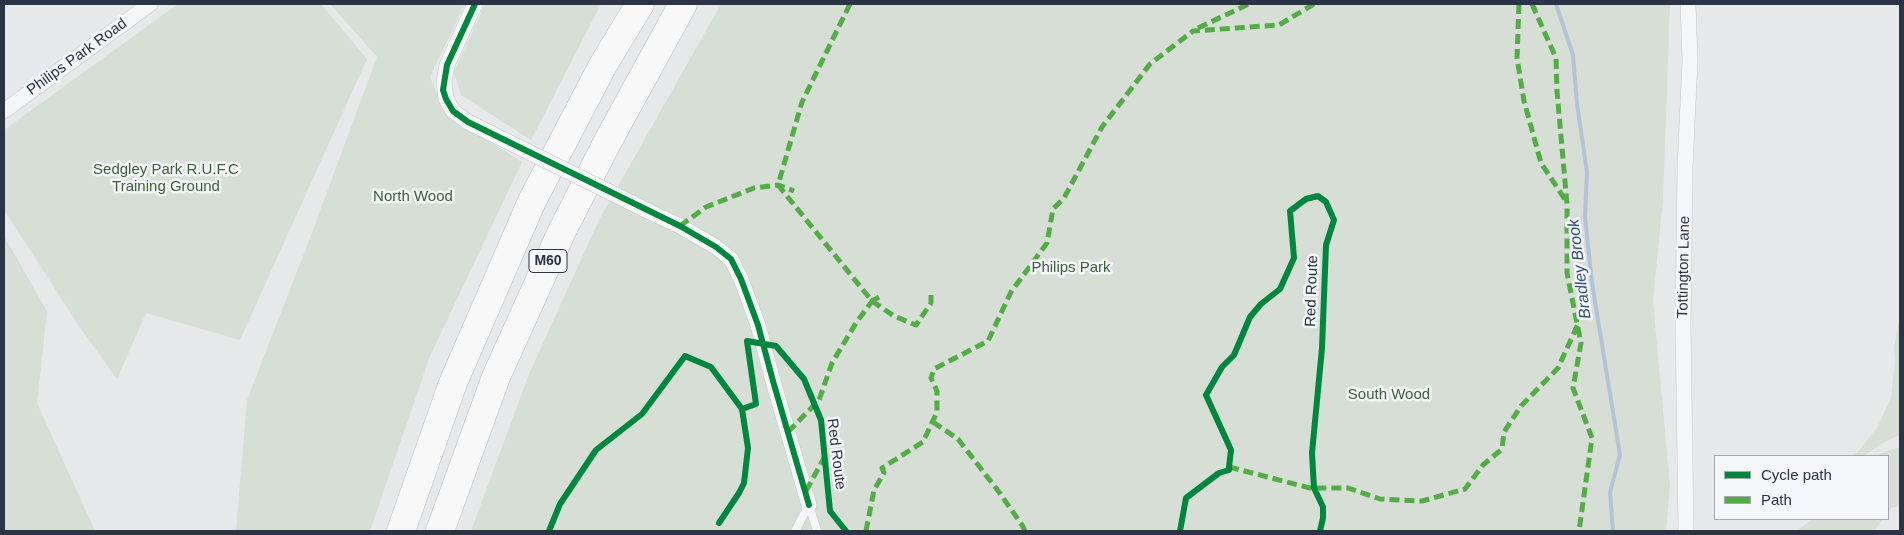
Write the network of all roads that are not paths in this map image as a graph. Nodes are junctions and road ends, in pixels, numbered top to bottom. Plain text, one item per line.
1 (150, 4) edge
2 (475, 4) edge
3 (640, 4) edge
4 (683, 4) edge
5 (1688, 4) edge
6 (4, 111) edge
7 (809, 505) junction
8 (400, 531) edge
9 (440, 531) edge
10 (795, 531) edge
11 (817, 531) edge
12 (1686, 531) edge

1 - 6 street, Philips Park Road
2 - 7 street, bridge
3 - 8 highway, M60
4 - 9 highway, M60
5 - 12 street, Tottington Lane
7 - 10 lane
7 - 11 lane

